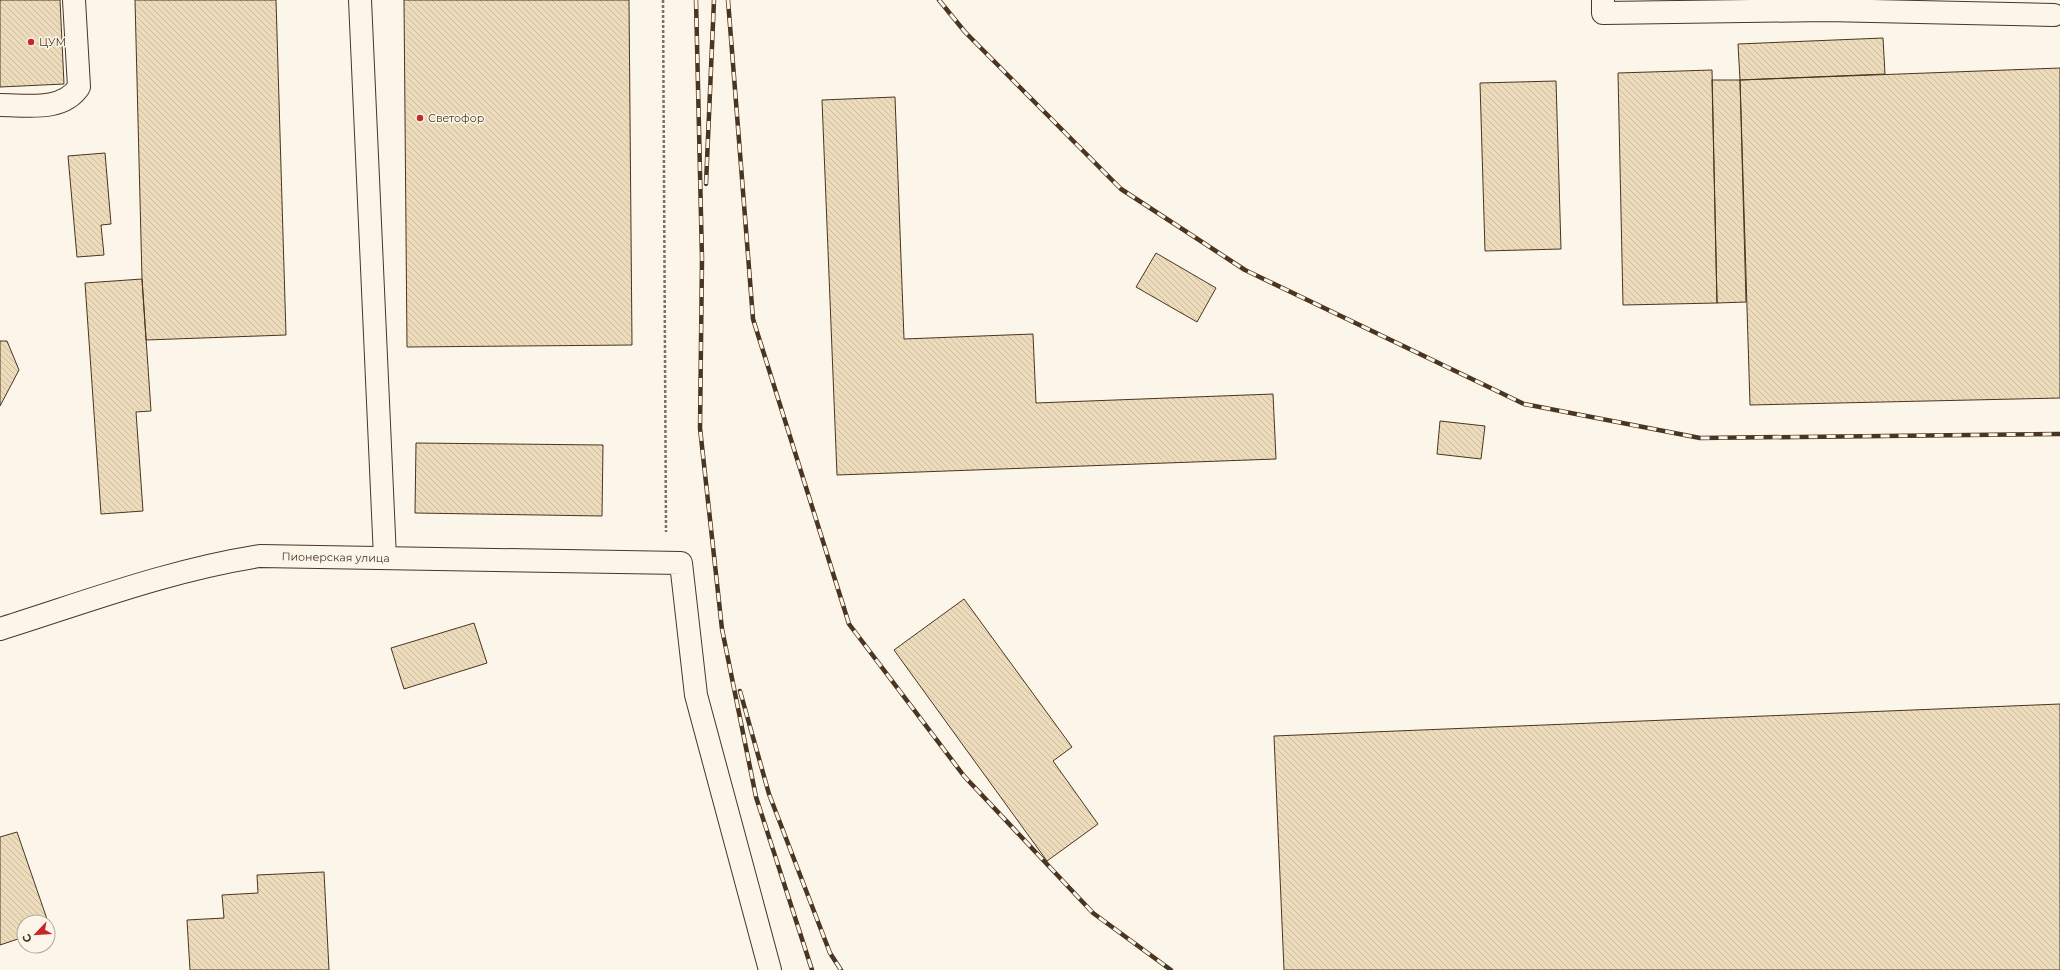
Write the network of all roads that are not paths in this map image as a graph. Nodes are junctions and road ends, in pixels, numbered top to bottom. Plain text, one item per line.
1 (74, 0) edge
2 (360, 0) edge
3 (1603, 0) edge
4 (2054, 15) dead end
5 (0, 105) edge
6 (385, 558) junction
7 (0, 629) edge
8 (770, 970) edge

1 - 5 street
2 - 6 street
3 - 4 street
6 - 7 street, Пионерская улица
6 - 8 street, Пионерская улица

